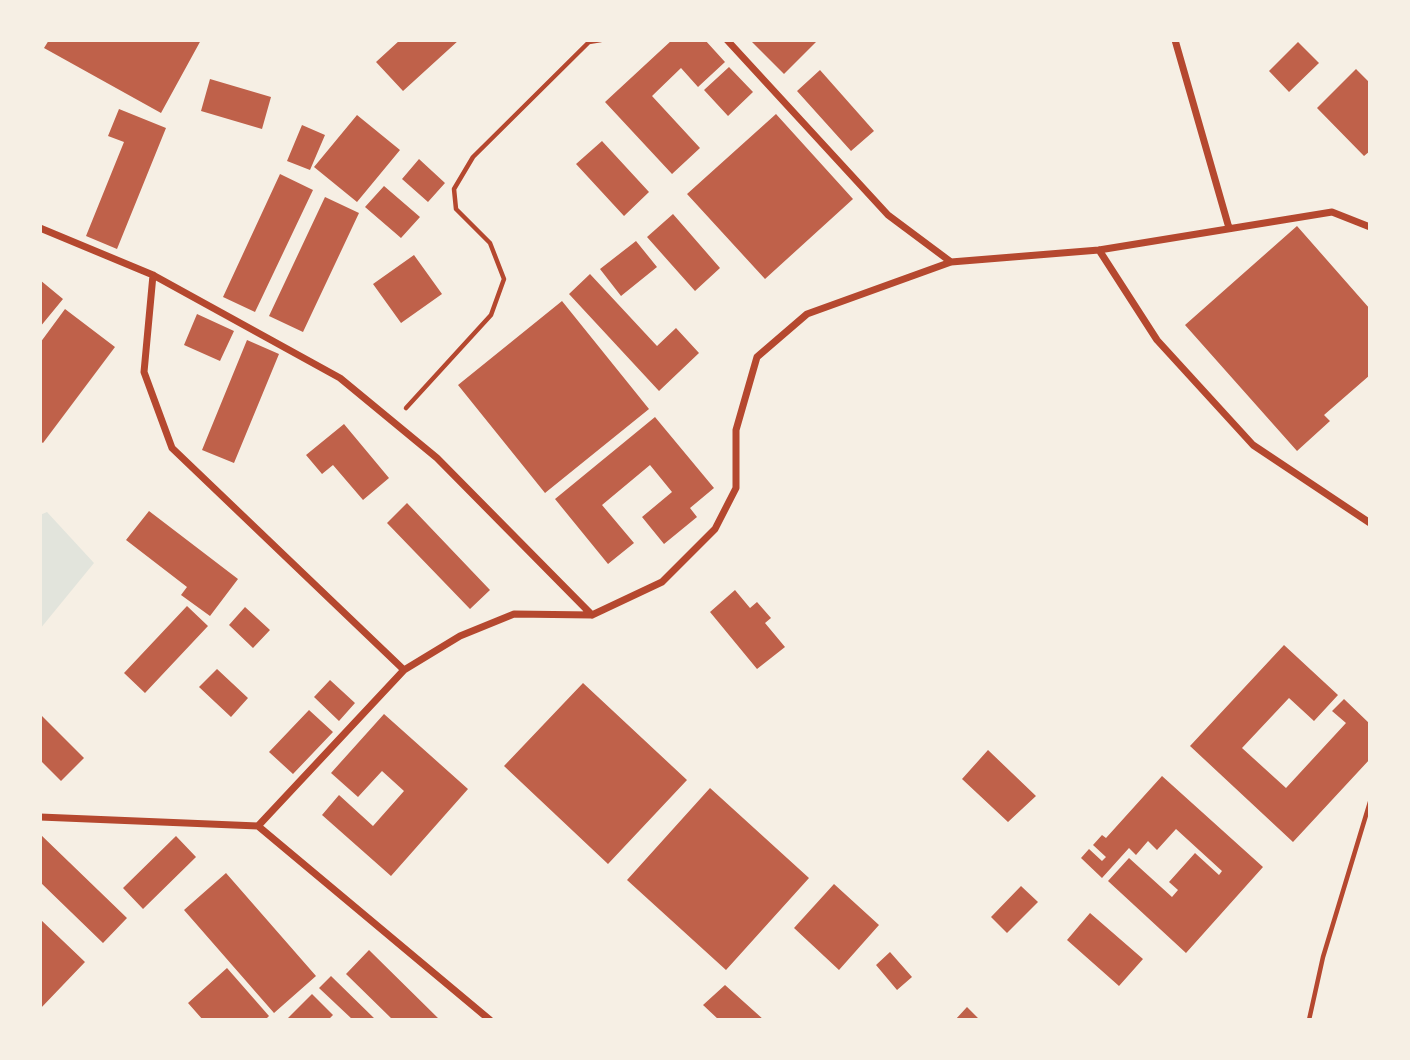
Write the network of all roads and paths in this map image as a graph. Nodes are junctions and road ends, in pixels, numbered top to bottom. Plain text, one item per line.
1 (601, 40) edge
2 (727, 40) edge
3 (1175, 40) edge
4 (1370, 227) edge
5 (40, 228) edge
6 (1229, 228) junction
7 (1099, 250) junction
8 (951, 262) junction
9 (153, 275) junction
10 (393, 422) junction
11 (1370, 523) edge
12 (592, 615) junction
13 (404, 670) junction
14 (1370, 802) edge
15 (40, 817) edge
16 (258, 826) junction
17 (490, 1020) edge
18 (1310, 1020) edge

1 - 10 path
2 - 8 street
3 - 6 street
4 - 6 street
5 - 9 street
6 - 7 street
7 - 8 street
7 - 11 street
8 - 12 street
9 - 10 street
9 - 13 street
10 - 12 street
12 - 13 street
13 - 16 street
14 - 18 path
15 - 16 street
16 - 17 street

